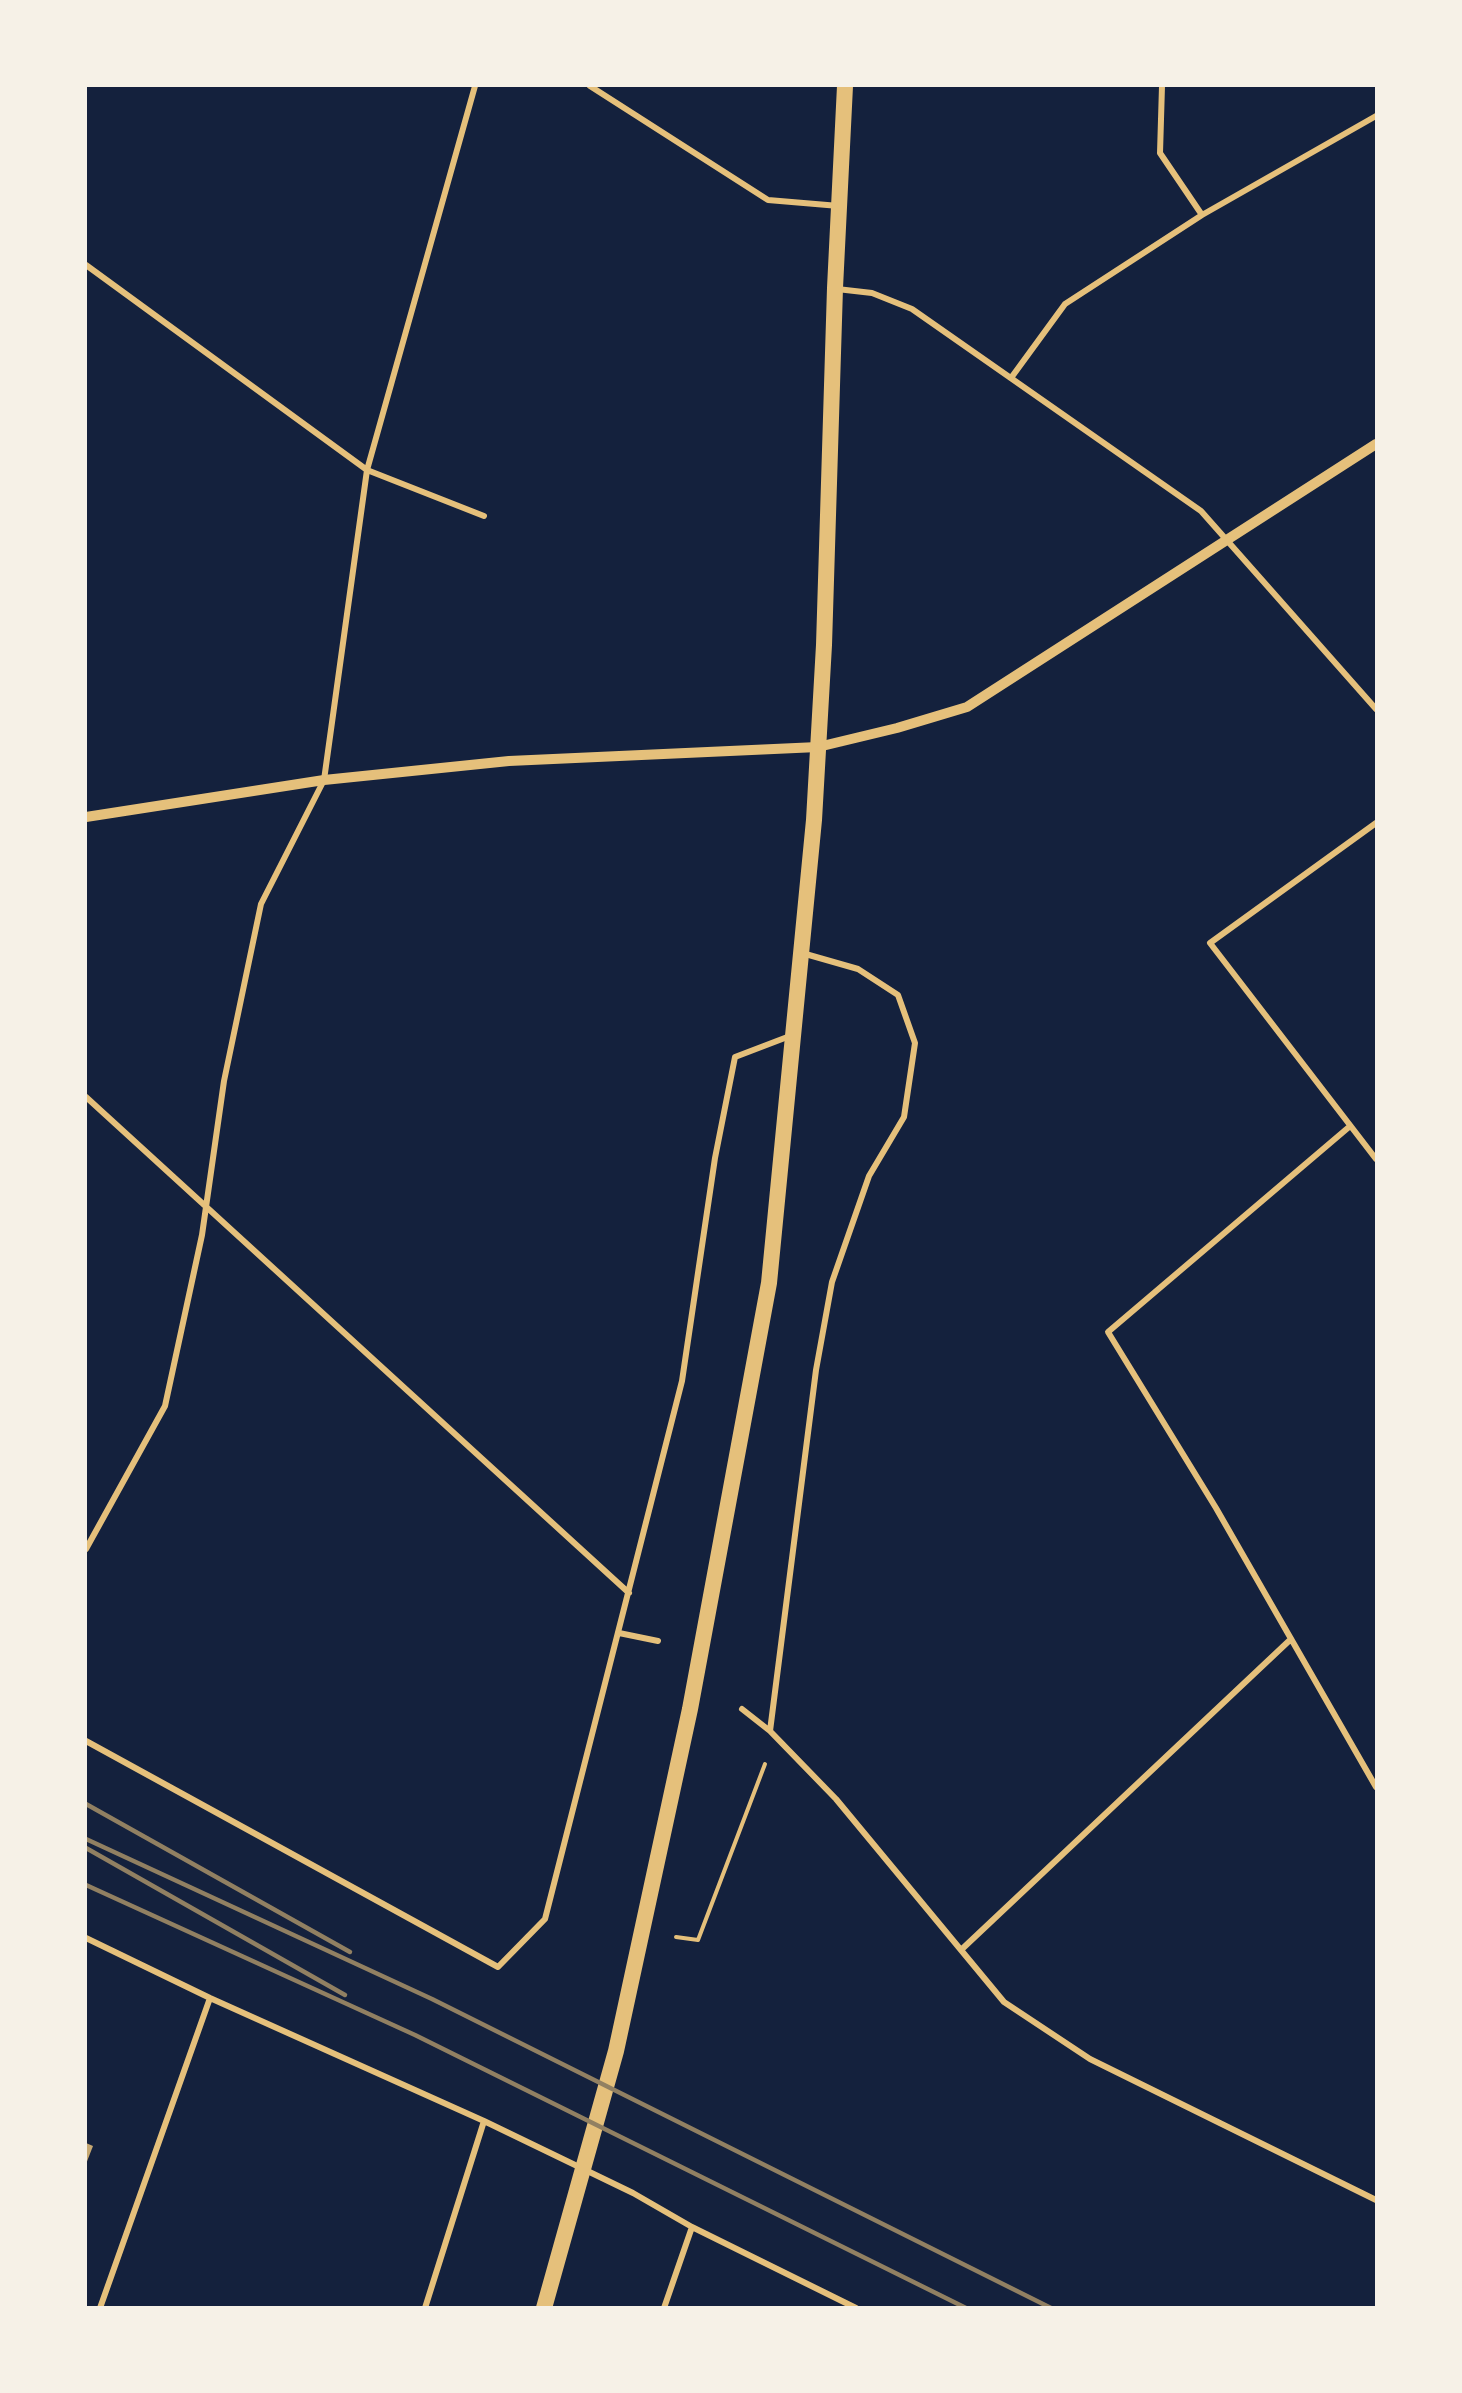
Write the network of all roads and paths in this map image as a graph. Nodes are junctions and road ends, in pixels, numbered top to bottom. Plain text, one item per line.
1 (475, 86) edge
2 (590, 86) edge
3 (845, 86) edge
4 (1162, 86) edge
5 (1377, 116) edge
6 (839, 206) junction
7 (1202, 215) junction
8 (86, 265) edge
9 (835, 288) junction
10 (1011, 378) junction
11 (1377, 444) edge
12 (367, 470) junction
13 (483, 516) dead end
14 (1229, 541) junction
15 (1377, 709) edge
16 (818, 747) junction
17 (324, 780) junction
18 (86, 817) edge
19 (1377, 823) edge
20 (801, 953) junction
21 (794, 1035) junction
22 (86, 1097) edge
23 (1349, 1127) junction
24 (1377, 1159) edge
25 (206, 1210) junction
26 (86, 1548) edge
27 (629, 1593) junction
28 (619, 1633) junction
29 (1291, 1639) junction
30 (658, 1641) dead end
31 (742, 1709) dead end
32 (770, 1731) junction
33 (86, 1741) edge
34 (767, 1759) dead end
35 (1377, 1787) edge
36 (676, 1937) dead end
37 (86, 1938) edge
38 (961, 1950) junction
39 (210, 1998) junction
40 (484, 2121) junction
41 (1377, 2200) edge
42 (692, 2227) junction
43 (100, 2307) edge
44 (425, 2307) edge
45 (544, 2307) edge
46 (664, 2307) edge
47 (856, 2307) edge

1 - 12 street
2 - 6 street
3 - 6 highway
4 - 7 street
5 - 7 street
6 - 9 highway
7 - 10 street
8 - 12 street
9 - 10 street
9 - 16 highway
10 - 14 street
11 - 14 street
12 - 13 street
12 - 17 street
14 - 15 street
14 - 16 street
16 - 17 street
16 - 20 highway
17 - 18 street
17 - 25 street
19 - 23 street
20 - 21 highway
20 - 32 street
21 - 27 street
21 - 45 highway
22 - 25 street
23 - 24 street
23 - 29 street
25 - 26 street
25 - 27 street
27 - 28 street
28 - 30 street
28 - 33 street
29 - 35 street
29 - 38 street
31 - 32 street
32 - 38 street
34 - 36 path
37 - 39 street
38 - 41 street
39 - 40 street
39 - 43 street
40 - 42 street
40 - 44 street
42 - 46 street
42 - 47 street

